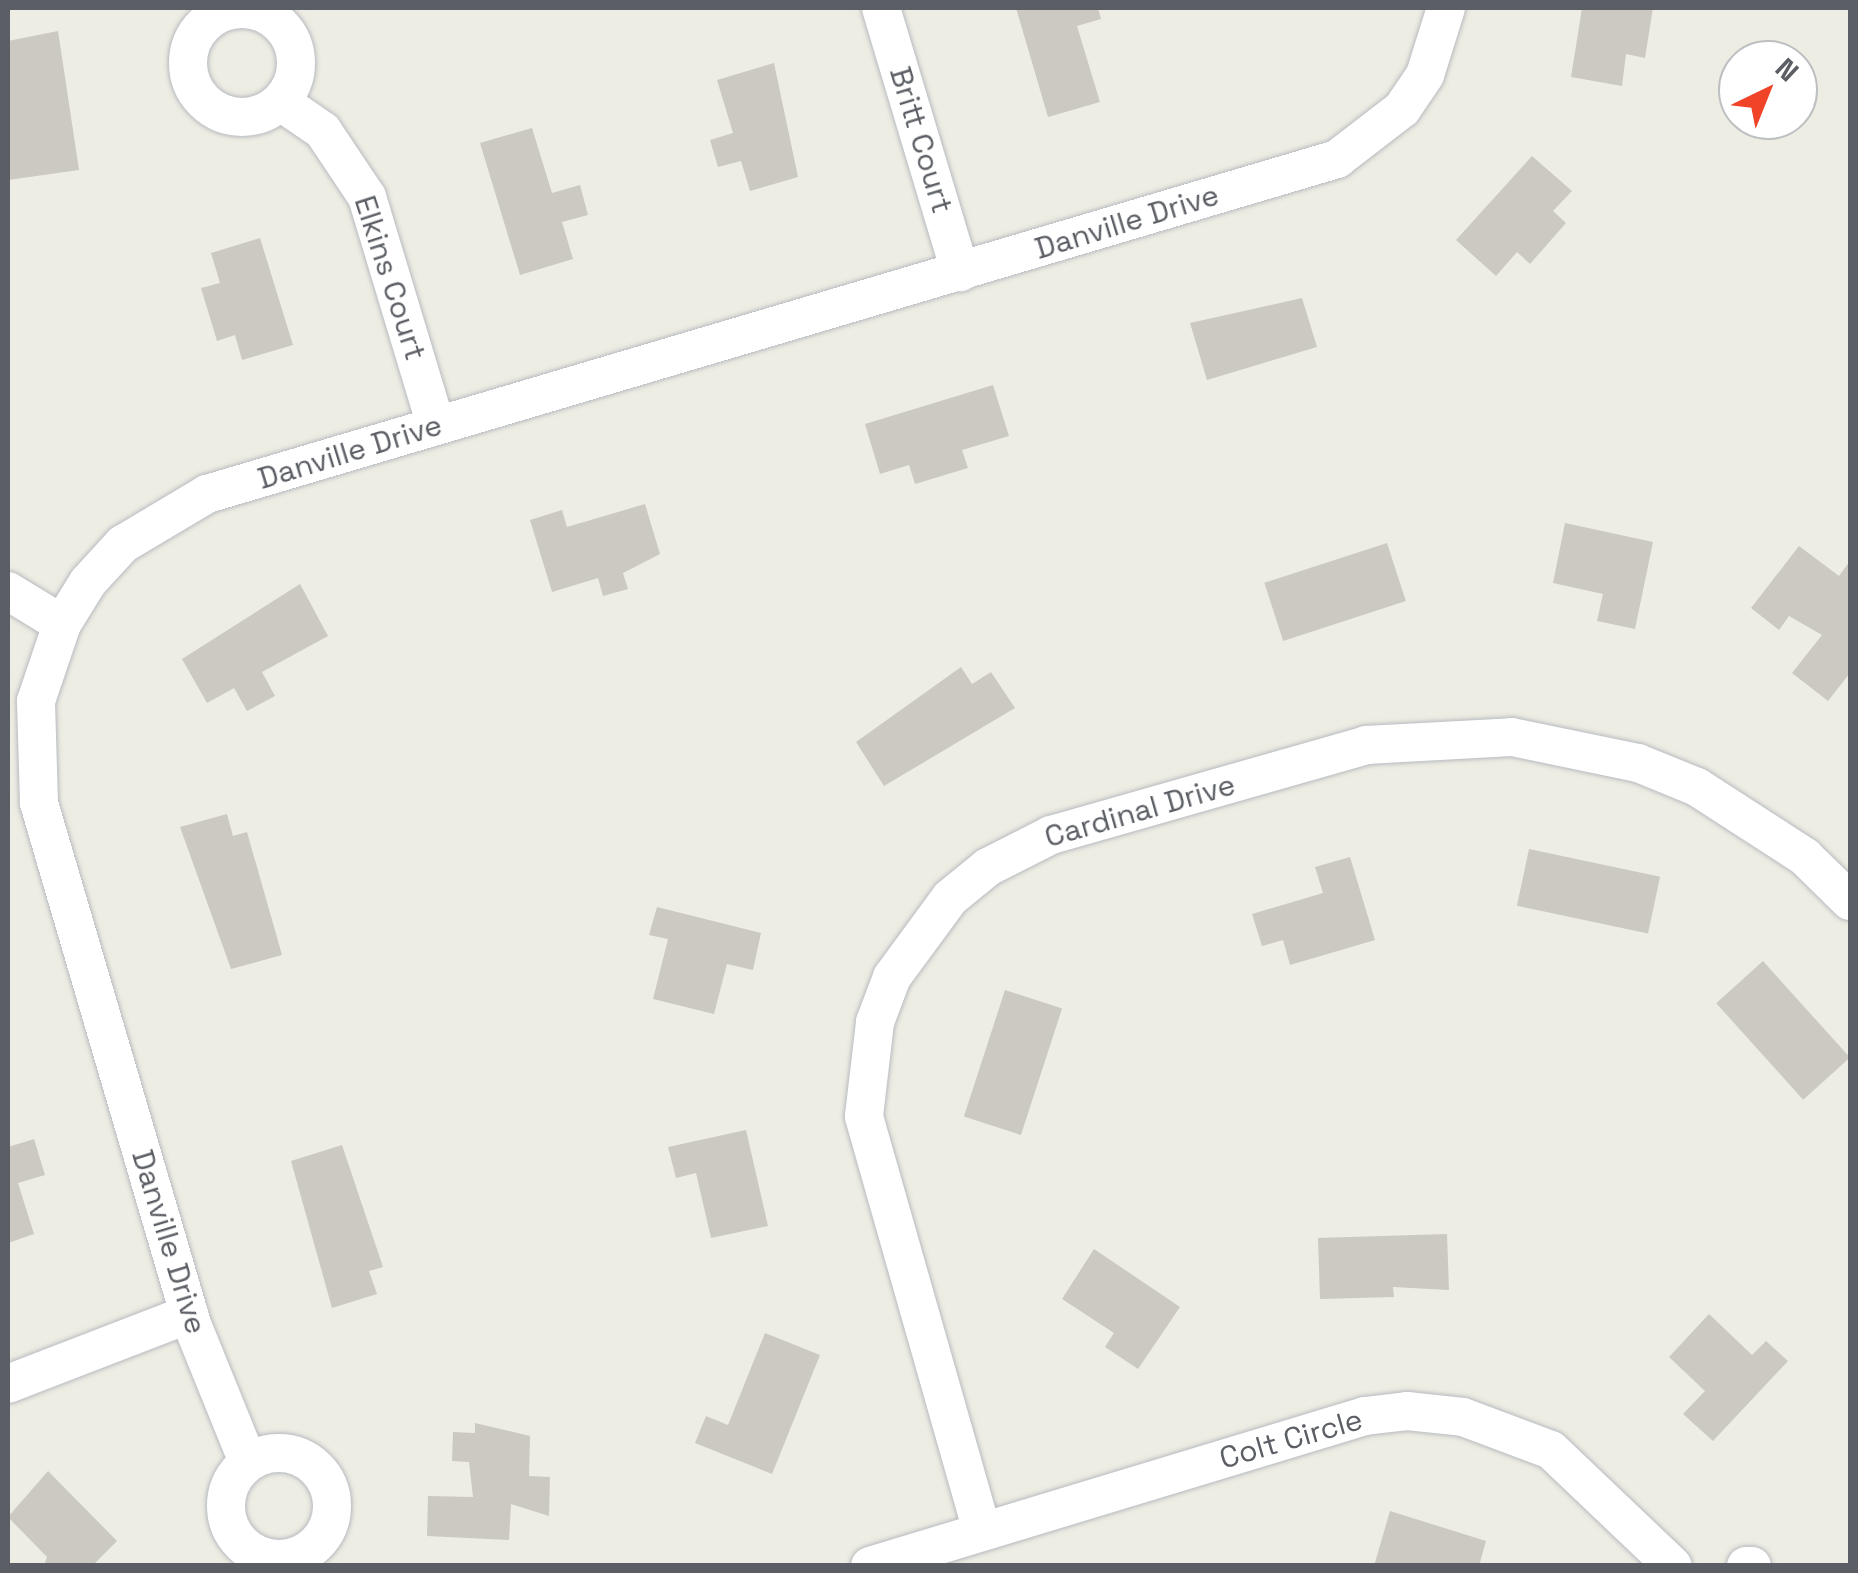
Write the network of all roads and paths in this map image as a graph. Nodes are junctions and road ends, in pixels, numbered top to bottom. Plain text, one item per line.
1 (882, 8) edge
2 (1446, 8) edge
3 (281, 102) dead end
4 (960, 272) junction
5 (436, 426) junction
6 (8, 591) edge
7 (62, 624) junction
8 (1850, 901) edge
9 (189, 1314) junction
10 (8, 1384) edge
11 (248, 1462) dead end
12 (982, 1532) junction
13 (870, 1566) edge
14 (1673, 1566) edge

1 - 4 street, Britt Court
2 - 4 street, Danville Drive
3 - 5 street, Elkins Court
4 - 5 street, Danville Drive
5 - 7 street, Danville Drive
6 - 7 street
7 - 9 street, Danville Drive
8 - 12 street, Cardinal Drive
9 - 10 street
9 - 11 street, Danville Drive
12 - 13 street, Colt Circle
12 - 14 street, Colt Circle

